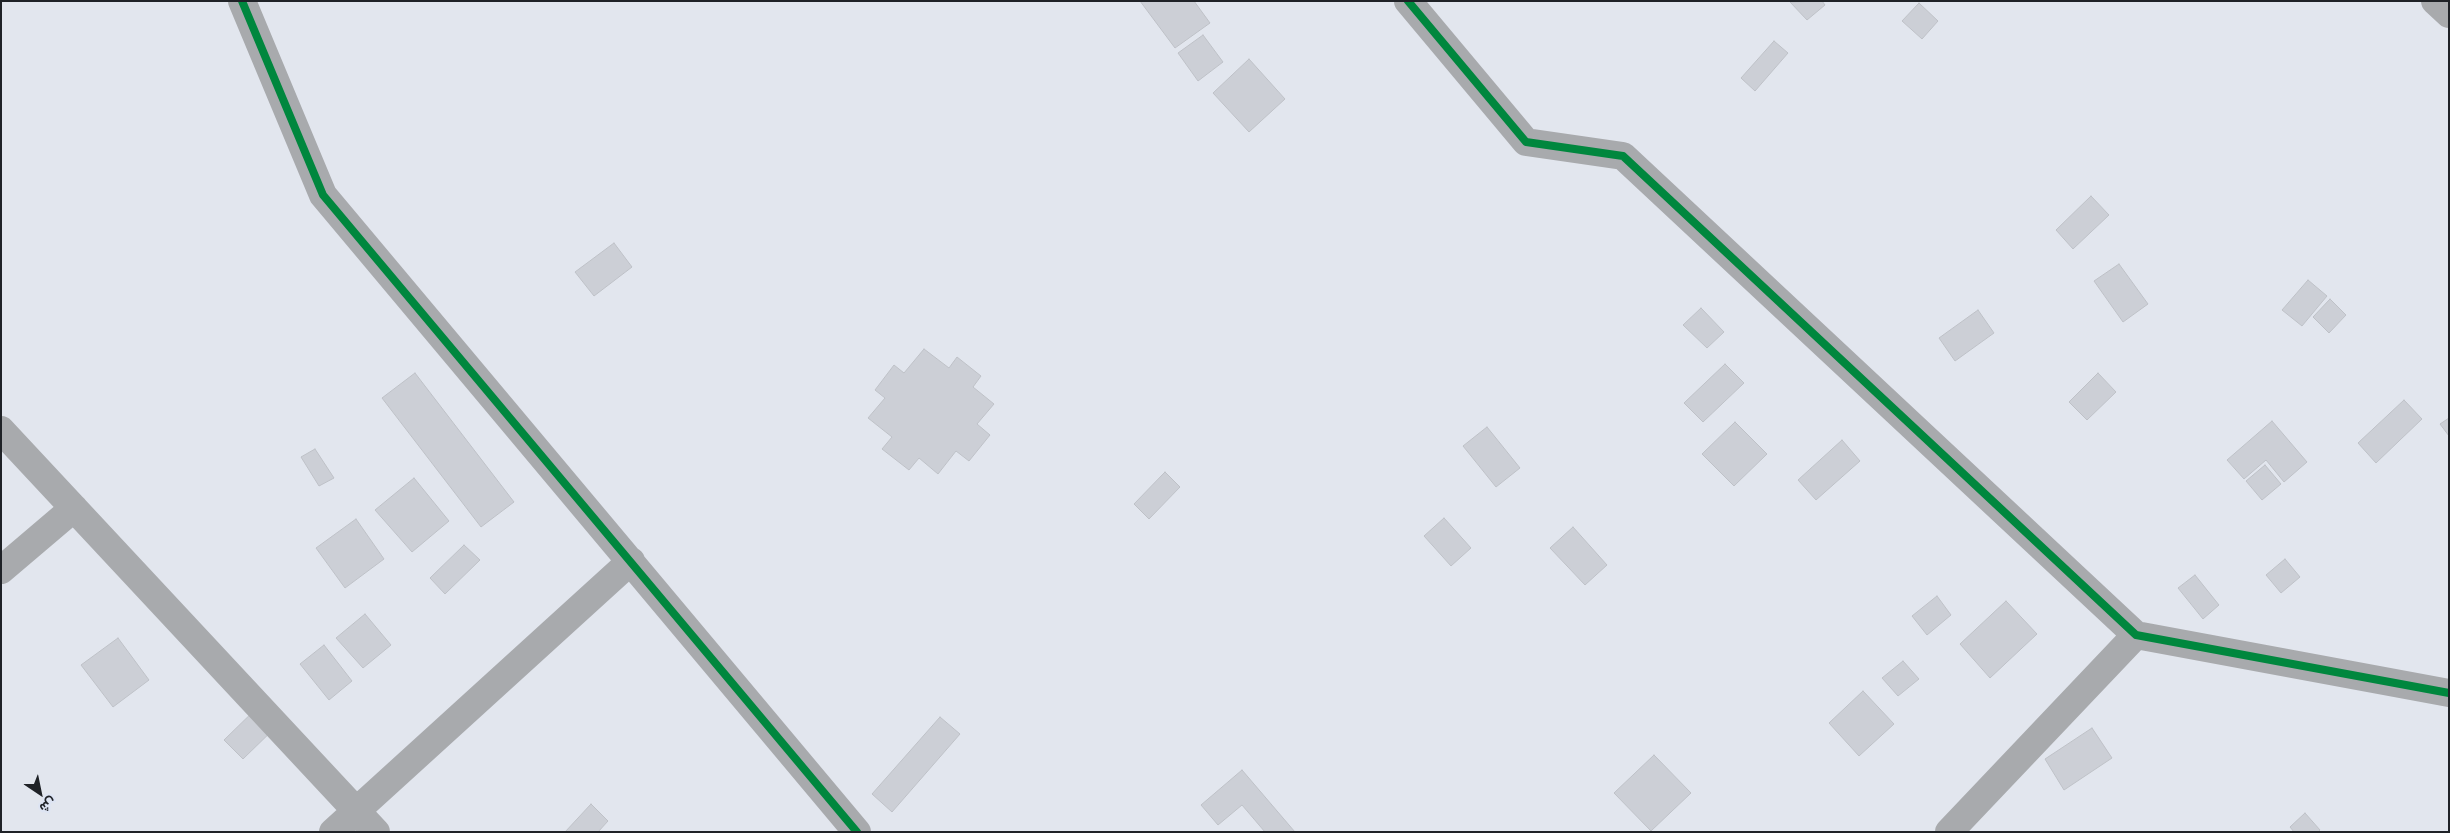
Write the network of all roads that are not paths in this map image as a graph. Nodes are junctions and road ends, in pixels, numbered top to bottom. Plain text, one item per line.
1 (242, 1) edge
2 (1408, 1) edge
3 (2435, 1) edge
4 (2449, 14) edge
5 (1, 430) edge
6 (74, 508) junction
7 (631, 561) junction
8 (1, 570) edge
9 (2136, 635) junction
10 (2449, 693) edge
11 (356, 811) junction
12 (332, 832) edge
13 (376, 832) edge
14 (857, 832) edge
15 (1949, 832) edge

1 - 7 street
2 - 9 street
3 - 4 street
5 - 6 street
6 - 8 street
6 - 11 street
7 - 11 street
7 - 14 street
9 - 10 street
9 - 15 street
11 - 12 street
11 - 13 street

